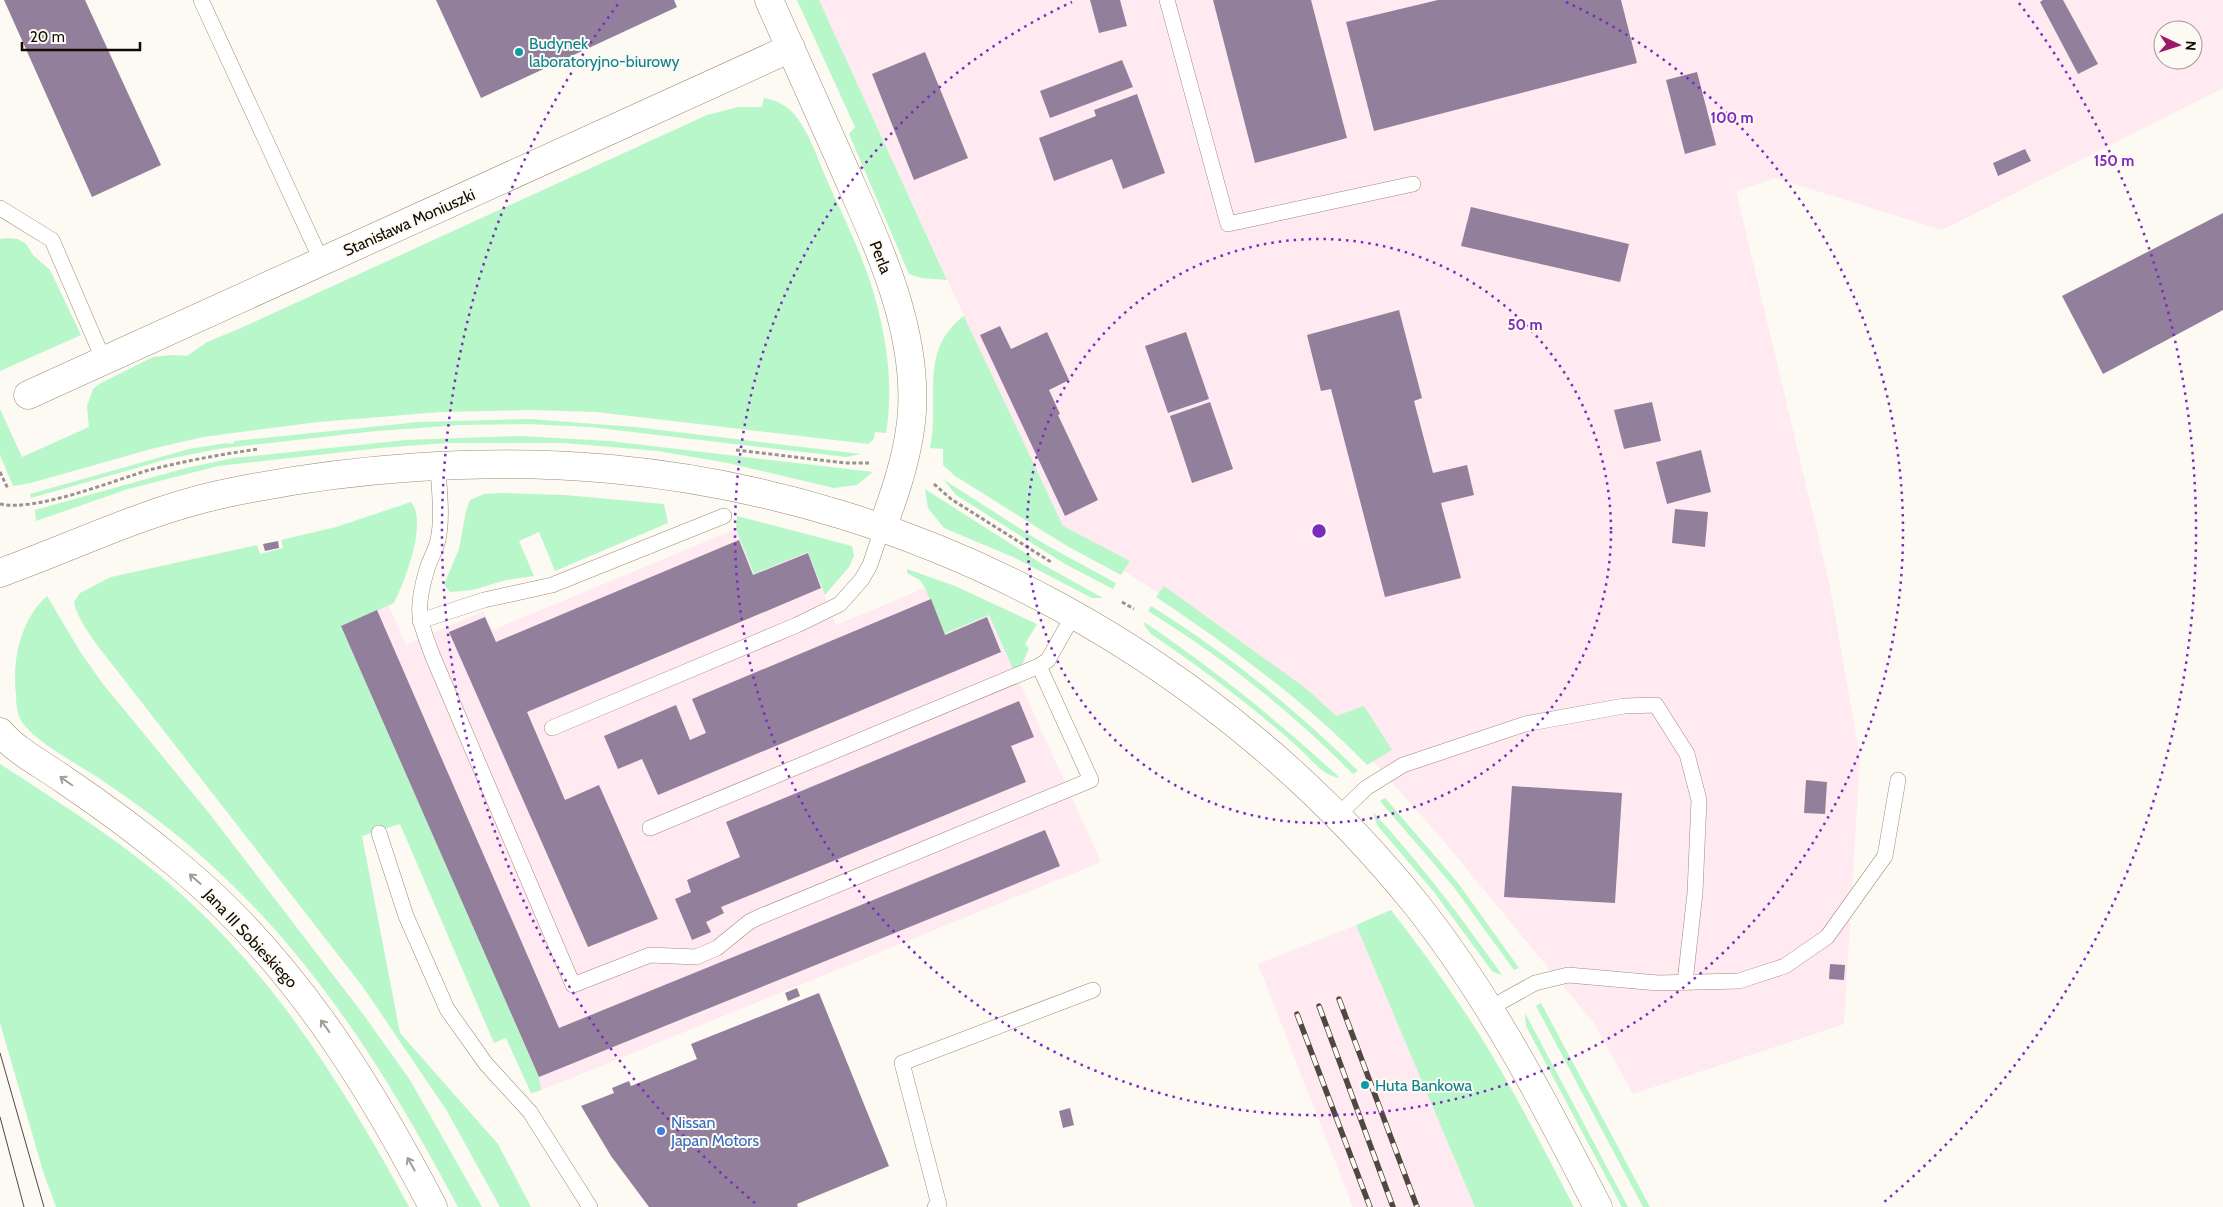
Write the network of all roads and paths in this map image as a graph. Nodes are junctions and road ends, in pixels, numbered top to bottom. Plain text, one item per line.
1 (201, 0) edge
2 (769, 0) edge
3 (1167, 0) edge
4 (791, 48) junction
5 (1413, 184) dead end
6 (0, 208) edge
7 (322, 262) junction
8 (104, 360) junction
9 (28, 395) dead end
10 (438, 467) junction
11 (0, 472) edge
12 (8, 489) dead end
13 (724, 516) dead end
14 (882, 529) junction
15 (0, 574) edge
16 (1074, 614) junction
17 (420, 621) junction
18 (1040, 666) junction
19 (552, 728) dead end
20 (0, 732) edge
21 (1898, 780) dead end
22 (1337, 816) junction
23 (650, 828) dead end
24 (379, 833) dead end
25 (1685, 982) junction
26 (1093, 990) dead end
27 (1490, 1008) junction
28 (434, 1207) edge
29 (590, 1207) edge
30 (935, 1207) edge
31 (1598, 1207) edge

1 - 7 lane
2 - 4 street, Perla
3 - 5 lane
4 - 7 street, Stanisława Moniuszki
4 - 14 street, Perla
6 - 8 lane
7 - 8 street, Stanisława Moniuszki
8 - 9 street, Stanisława Moniuszki
10 - 14 street
10 - 15 street
10 - 17 lane
11 - 12 path
13 - 17 lane
14 - 16 street
14 - 19 lane
16 - 18 lane
16 - 22 street
17 - 18 lane
18 - 23 lane
28 -> 20 street, Jana III Sobieskiego
21 - 25 lane
22 - 25 lane
22 - 27 street
24 - 29 lane
25 - 27 lane
26 - 30 lane
27 - 31 street

